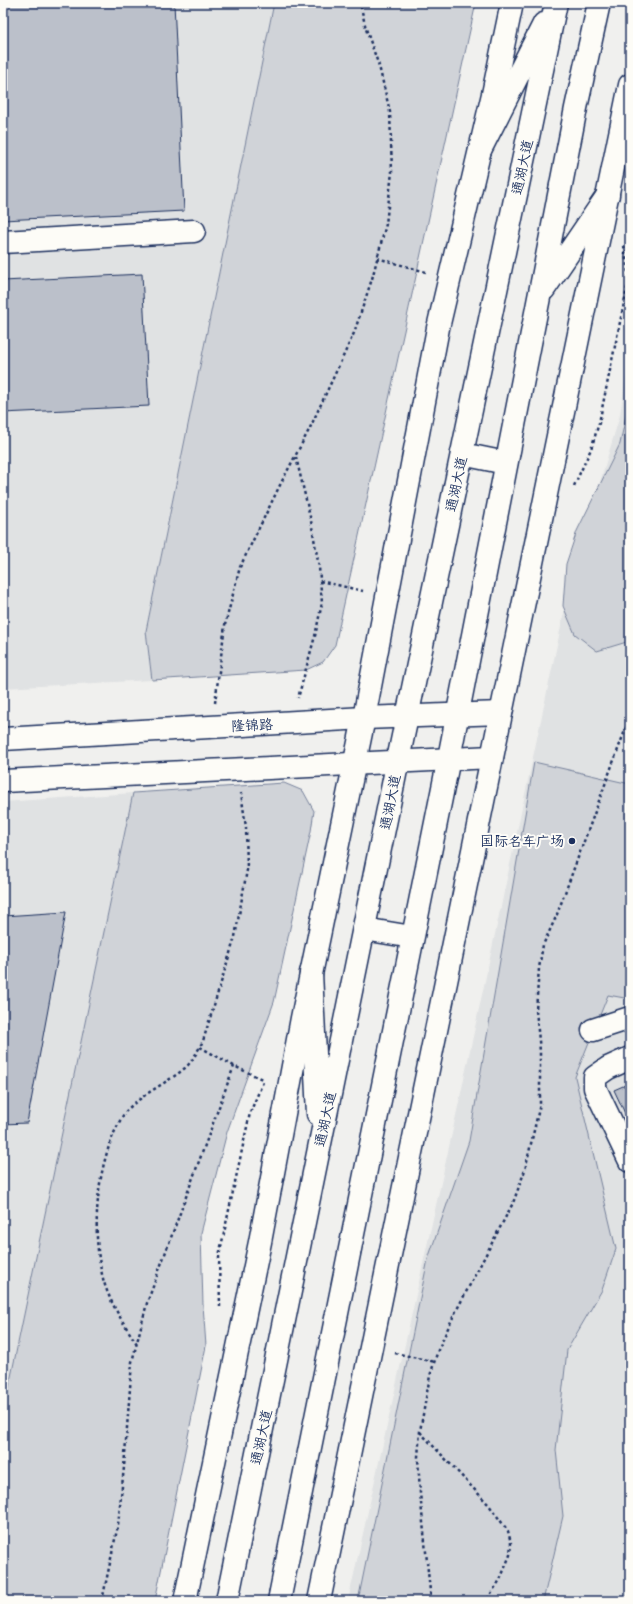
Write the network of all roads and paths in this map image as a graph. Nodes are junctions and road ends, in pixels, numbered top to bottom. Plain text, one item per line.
1 (360, 3) edge
2 (512, 3) edge
3 (555, 3) edge
4 (599, 3) edge
5 (630, 84) edge
6 (480, 150) junction
7 (608, 195) junction
8 (194, 231) dead end
9 (3, 242) edge
10 (377, 258) junction
11 (427, 272) dead end
12 (539, 297) junction
13 (462, 454) junction
14 (296, 456) junction
15 (506, 463) junction
16 (320, 581) junction
17 (364, 591) dead end
18 (501, 713) junction
19 (457, 714) junction
20 (408, 716) junction
21 (630, 717) edge
22 (364, 718) junction
23 (292, 723) junction
24 (214, 727) junction
25 (3, 739) edge
26 (492, 757) junction
27 (449, 758) junction
28 (398, 760) junction
29 (355, 763) junction
30 (237, 769) junction
31 (3, 781) edge
32 (364, 928) junction
33 (412, 937) junction
34 (311, 973) junction
35 (630, 1018) edge
36 (593, 1030) dead end
37 (200, 1047) junction
38 (630, 1058) edge
39 (234, 1066) junction
40 (264, 1080) dead end
41 (319, 1148) junction
42 (630, 1161) edge
43 (137, 1344) junction
44 (390, 1352) dead end
45 (434, 1362) junction
46 (420, 1431) junction
47 (102, 1601) edge
48 (185, 1601) edge
49 (227, 1601) edge
50 (279, 1601) edge
51 (319, 1601) edge
52 (431, 1601) edge
53 (486, 1601) edge

1 - 10 path
2 - 6 main road
3 - 6 main road
3 - 13 main road, 通湖大道
4 - 12 main road
5 - 7 main road
6 - 22 main road
7 - 12 main road
7 - 18 main road
8 - 9 main road
10 - 11 path
10 - 14 path
12 - 15 main road
13 - 15 main road
13 - 20 main road, 通湖大道
14 - 16 path
14 - 24 path
15 - 19 main road
16 - 17 path
16 - 23 path
18 - 19 main road, 隆锦路
18 - 26 main road
19 - 20 main road, 隆锦路
19 - 27 main road
20 - 22 main road, 隆锦路
20 - 28 main road, 通湖大道
21 - 45 path
22 - 23 main road, 隆锦路
22 - 29 main road
23 - 24 main road, 隆锦路
24 - 25 main road, 隆锦路
26 - 27 main road
26 - 51 main road
27 - 28 main road
27 - 33 main road
28 - 29 main road
28 - 32 main road, 通湖大道
29 - 30 main road
29 - 34 main road
30 - 31 main road
30 - 37 path
32 - 33 main road
32 - 41 main road, 通湖大道
33 - 50 main road
34 - 41 main road
34 - 48 main road
35 - 36 main road
37 - 39 path
37 - 43 path
38 - 42 main road
39 - 40 path
39 - 43 path
41 - 49 main road, 通湖大道
43 - 47 path
44 - 45 path
45 - 46 path
46 - 52 path
46 - 53 path

